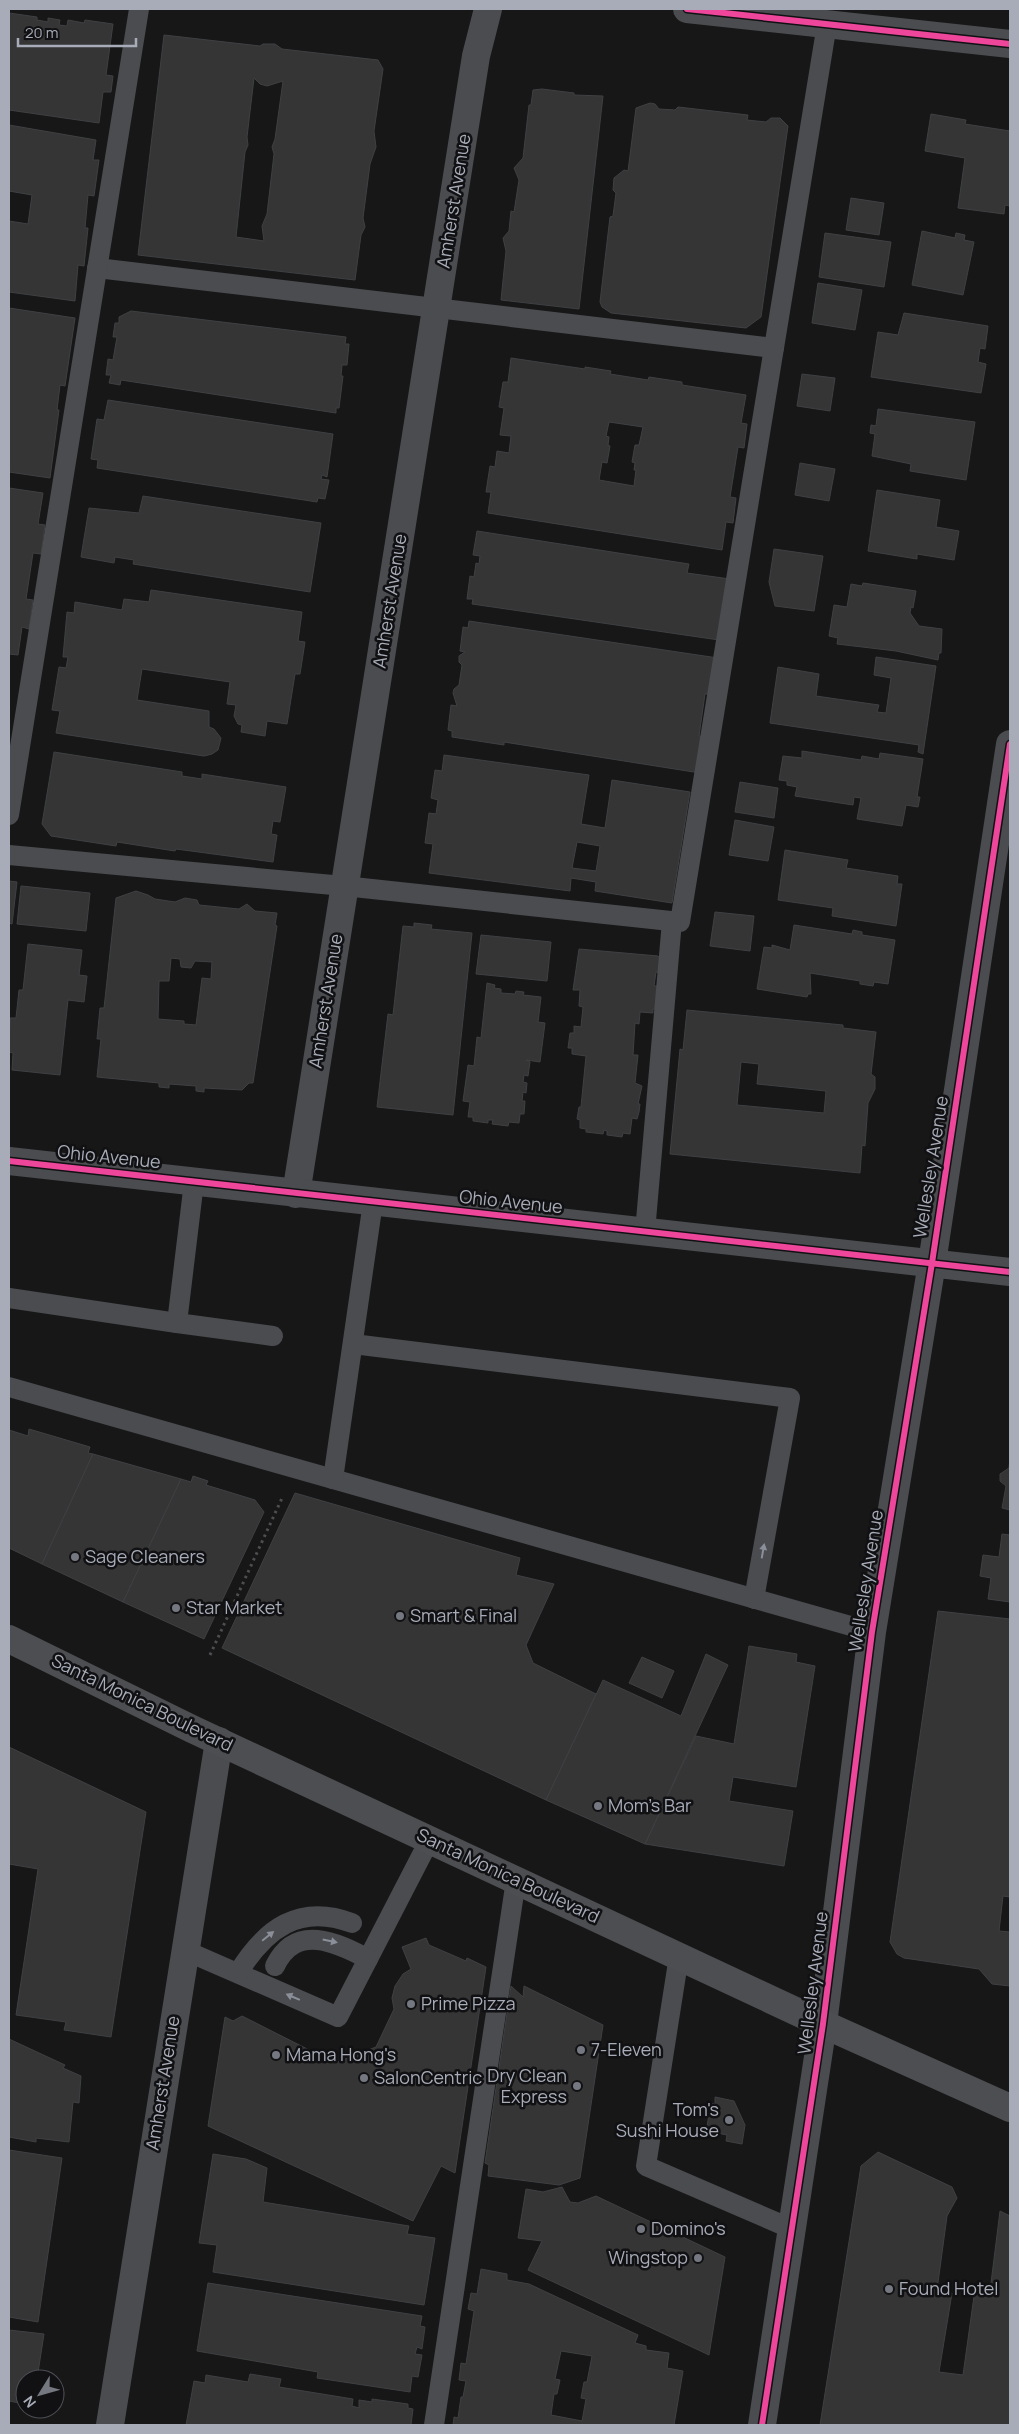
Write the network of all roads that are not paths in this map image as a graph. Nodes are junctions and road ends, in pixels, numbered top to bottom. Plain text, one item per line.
1 (139, 9) edge
2 (488, 9) edge
3 (687, 9) edge
4 (827, 24) junction
5 (1010, 44) edge
6 (97, 268) junction
7 (437, 308) junction
8 (774, 348) junction
9 (1010, 744) edge
10 (9, 815) edge
11 (9, 855) edge
12 (344, 886) junction
13 (672, 921) junction
14 (9, 1161) edge
15 (194, 1182) junction
16 (296, 1194) junction
17 (373, 1202) junction
18 (645, 1232) junction
19 (932, 1263) junction
20 (1010, 1272) edge
21 (9, 1298) edge
22 (178, 1323) junction
23 (273, 1336) dead end
24 (353, 1344) junction
25 (9, 1387) edge
26 (333, 1479) junction
27 (754, 1599) junction
28 (872, 1632) junction
29 (9, 1639) edge
30 (219, 1741) junction
31 (430, 1839) junction
32 (516, 1880) junction
33 (352, 1923) dead end
34 (184, 1950) junction
35 (679, 1956) junction
36 (368, 1959) junction
37 (275, 1966) dead end
38 (238, 1973) junction
39 (823, 2024) junction
40 (1010, 2108) edge
41 (792, 2229) junction
42 (110, 2425) edge
43 (434, 2425) edge
44 (762, 2425) edge

1 - 6 lane
2 - 7 street, Amherst Avenue
3 - 4 street
4 - 5 street
4 - 8 lane
6 - 7 lane
6 - 10 lane
7 - 8 lane
7 - 12 street, Amherst Avenue
8 - 13 lane
9 - 19 street, Wellesley Avenue
11 - 12 lane
12 - 13 lane
12 - 16 street, Amherst Avenue
13 - 18 lane
14 - 15 street, Ohio Avenue
15 - 16 street, Ohio Avenue
15 - 22 lane
16 - 17 street, Ohio Avenue
17 - 18 street, Ohio Avenue
17 - 24 lane
18 - 19 street, Ohio Avenue
19 - 20 street, Ohio Avenue
19 - 28 street, Wellesley Avenue
21 - 22 lane
22 - 23 lane
24 - 26 lane
27 -> 24 lane
25 - 26 lane
26 - 27 lane
27 - 28 lane
28 - 39 street, Wellesley Avenue
29 - 30 main road, Santa Monica Boulevard
30 - 31 main road, Santa Monica Boulevard
30 - 34 street, Amherst Avenue
31 - 32 main road, Santa Monica Boulevard
31 - 36 lane
32 - 35 main road, Santa Monica Boulevard
32 - 43 lane
38 -> 33 lane
34 - 38 lane
34 - 42 street, Amherst Avenue
35 - 39 main road, Santa Monica Boulevard
35 - 41 lane
37 -> 36 lane
36 -> 38 lane
39 - 40 main road, Santa Monica Boulevard
39 - 41 street, Wellesley Avenue
41 - 44 street, Wellesley Avenue

